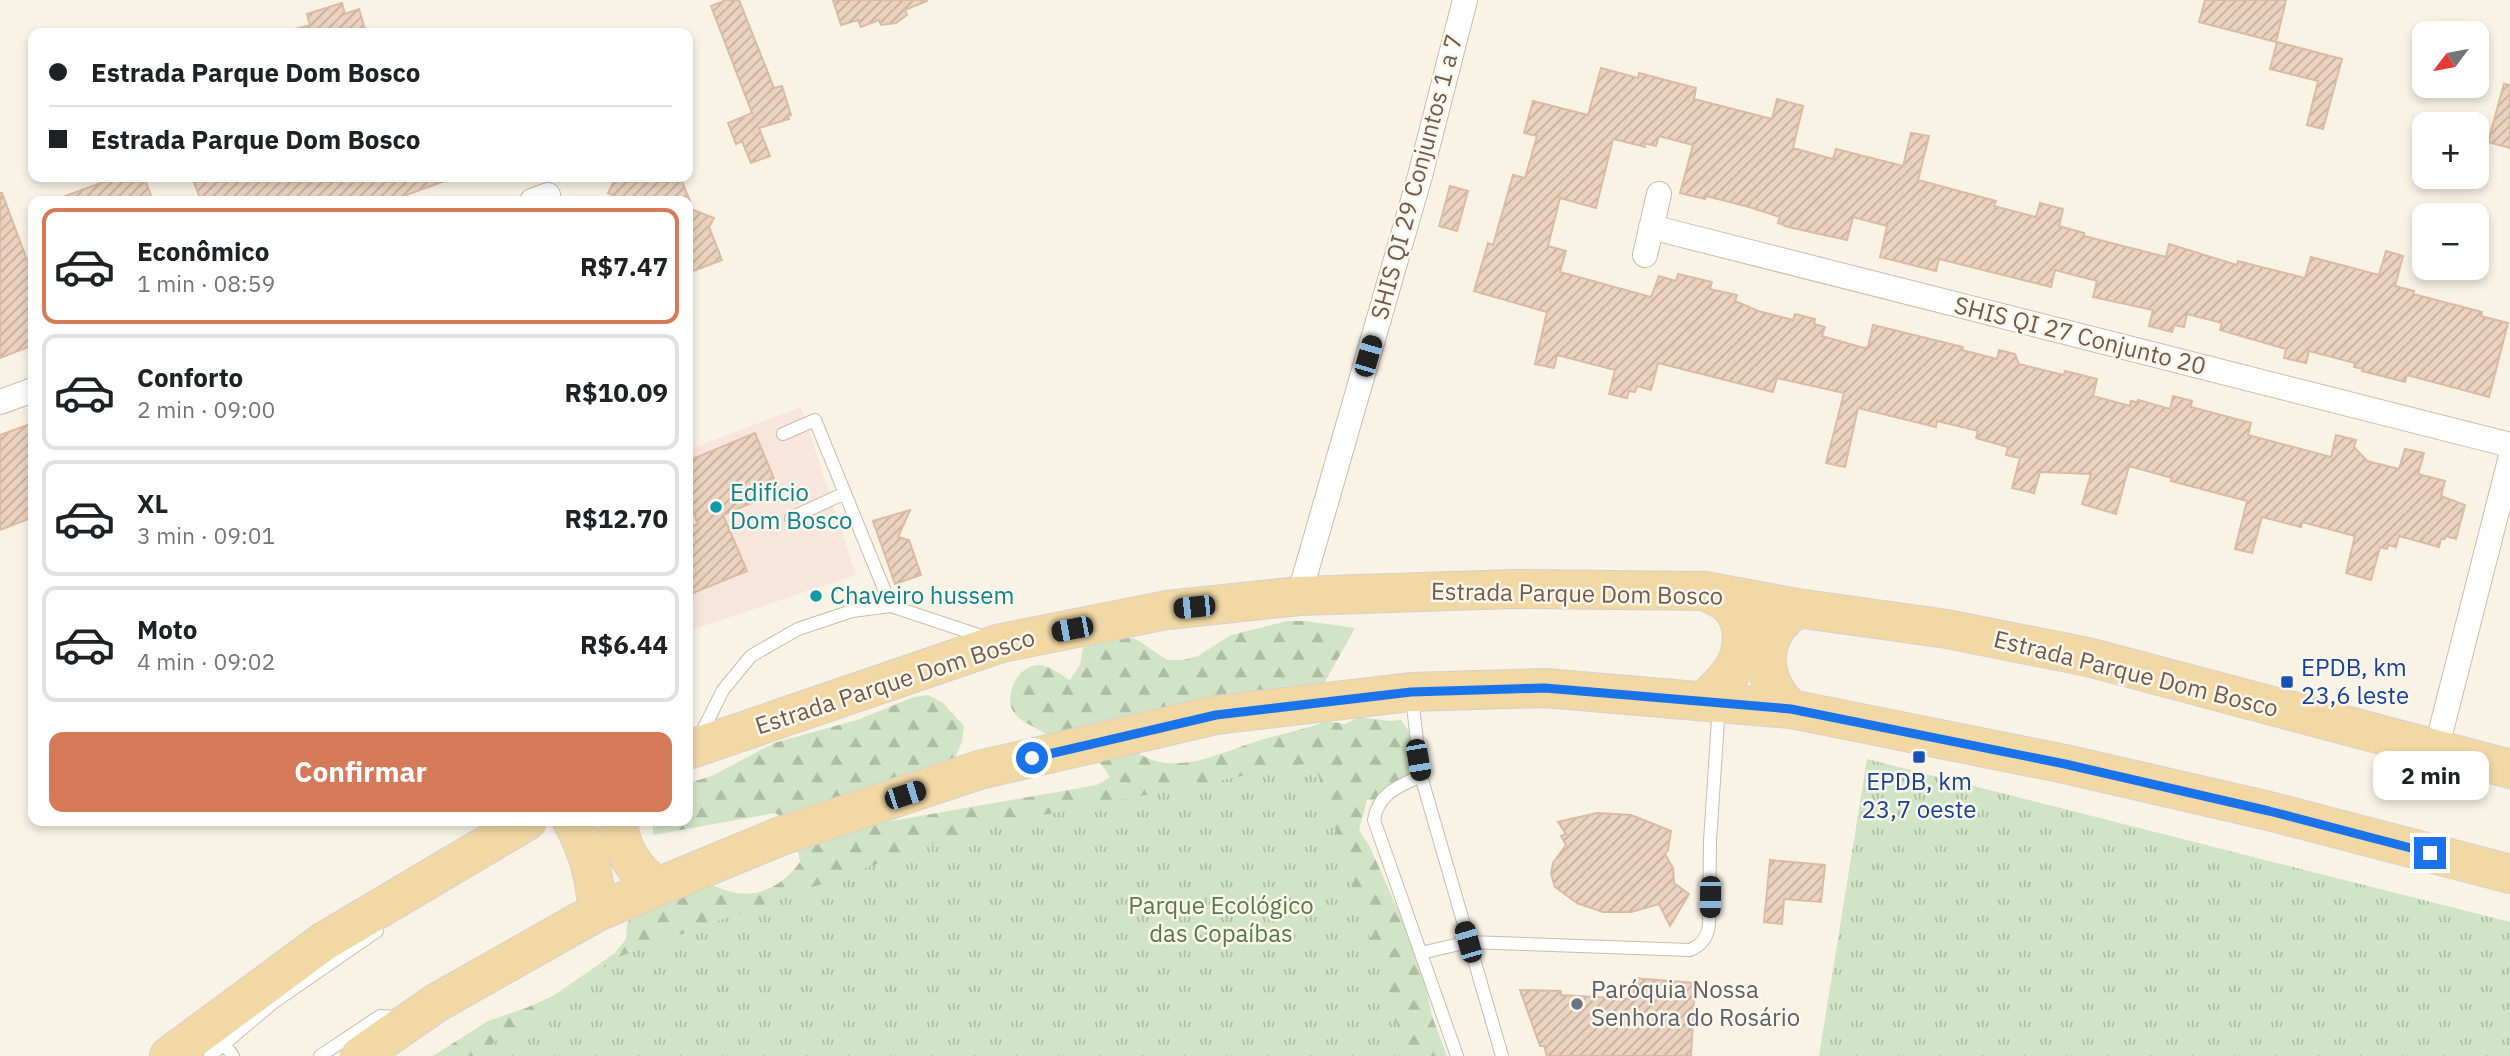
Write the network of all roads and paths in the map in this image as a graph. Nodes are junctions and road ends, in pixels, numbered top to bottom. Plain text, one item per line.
1 (1465, 0) edge
2 (1659, 194) dead end
3 (1651, 228) junction
4 (1645, 255) dead end
5 (28, 392) edge
6 (0, 402) edge
7 (783, 434) dead end
8 (2510, 444) edge
9 (2510, 460) edge
10 (845, 493) junction
11 (791, 518) dead end
12 (1705, 591) junction
13 (1299, 596) junction
14 (891, 606) junction
15 (1797, 608) junction
16 (1001, 643) junction
17 (1411, 692) junction
18 (1712, 701) junction
19 (1791, 709) junction
20 (693, 745) edge
21 (693, 748) edge
22 (2436, 750) junction
23 (2510, 769) edge
24 (1421, 776) junction
25 (518, 826) edge
26 (575, 826) edge
27 (618, 826) edge
28 (446, 867) junction
29 (2510, 874) edge
30 (656, 886) junction
31 (423, 899) dead end
32 (597, 912) junction
33 (384, 926) dead end
34 (1468, 942) junction
35 (1421, 953) junction
36 (417, 1017) junction
37 (224, 1044) junction
38 (169, 1056) edge
39 (210, 1056) edge
40 (233, 1056) edge
41 (320, 1056) edge
42 (360, 1056) edge
43 (1457, 1056) edge
44 (1502, 1056) edge

1 - 13 street, SHIS QI 29 Conjuntos 1 a 7
2 - 3 street
3 - 4 street
3 - 8 street, SHIS QI 27 Conjunto 20
5 - 6 street
7 - 10 lane
9 - 22 street
10 - 11 lane
10 - 14 lane
12 - 13 main road, Estrada Parque Dom Bosco
12 - 15 main road, Estrada Parque Dom Bosco
12 - 18 main road
13 - 16 main road, Estrada Parque Dom Bosco
14 - 16 lane
14 - 20 lane
15 - 19 main road
15 - 22 main road, Estrada Parque Dom Bosco
16 - 21 main road, Estrada Parque Dom Bosco
17 - 18 main road
17 - 24 lane
17 - 30 main road
18 - 19 main road
18 - 34 lane
19 - 29 main road
22 - 23 main road, Estrada Parque Dom Bosco
24 - 34 lane
24 - 35 lane
25 - 28 main road
26 - 32 main road
27 - 30 main road
28 - 31 lane
28 - 38 main road
30 - 32 main road
32 - 36 main road
33 - 37 lane
34 - 35 lane
34 - 44 lane
35 - 43 lane
36 - 41 lane
36 - 42 main road
37 - 39 lane
37 - 40 lane

